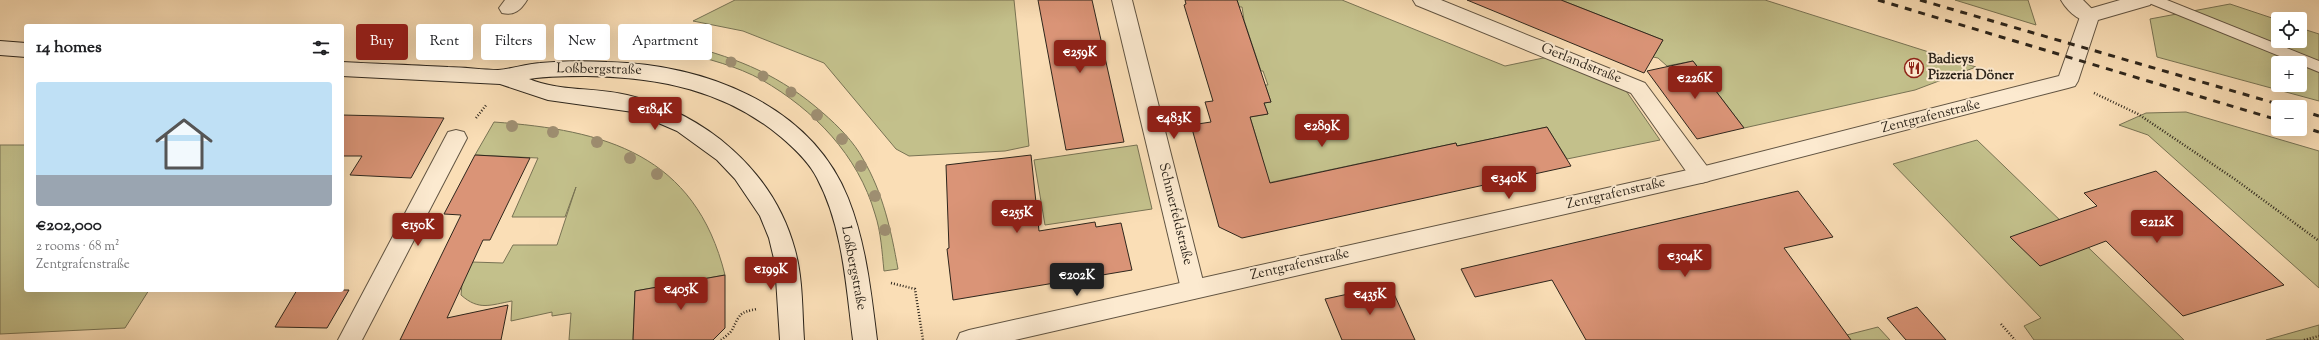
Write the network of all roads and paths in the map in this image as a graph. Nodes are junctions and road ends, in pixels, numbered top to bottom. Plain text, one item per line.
1 (1122, 0) edge
2 (1423, 0) edge
3 (2071, 0) edge
4 (2143, 0) edge
5 (2154, 0) edge
6 (2089, 16) junction
7 (0, 48) edge
8 (24, 50) edge
9 (2319, 67) edge
10 (344, 69) edge
11 (502, 77) junction
12 (2068, 81) junction
13 (456, 138) dead end
14 (1701, 175) junction
15 (2319, 241) edge
16 (887, 282) dead end
17 (1193, 289) junction
18 (746, 311) dead end
19 (2001, 324) dead end
20 (2319, 336) edge
21 (350, 340) edge
22 (721, 340) edge
23 (792, 340) edge
24 (865, 340) edge
25 (923, 340) edge
26 (969, 340) edge
27 (2015, 340) edge
28 (2304, 340) edge

1 - 17 street, Schmerfeldstraße
2 - 14 street, Gerlandstraße
3 - 6 street
4 - 6 street
5 - 9 lane
6 - 12 street
7 - 8 street
10 - 11 street, Loßbergstraße
11 - 23 street, Loßbergstraße
11 - 24 street, Loßbergstraße
12 - 14 street, Zentgrafenstraße
12 - 15 path
13 - 21 street
14 - 17 street, Zentgrafenstraße
16 - 25 path
17 - 26 street, Zentgrafenstraße
18 - 22 path
19 - 27 path
20 - 28 path

